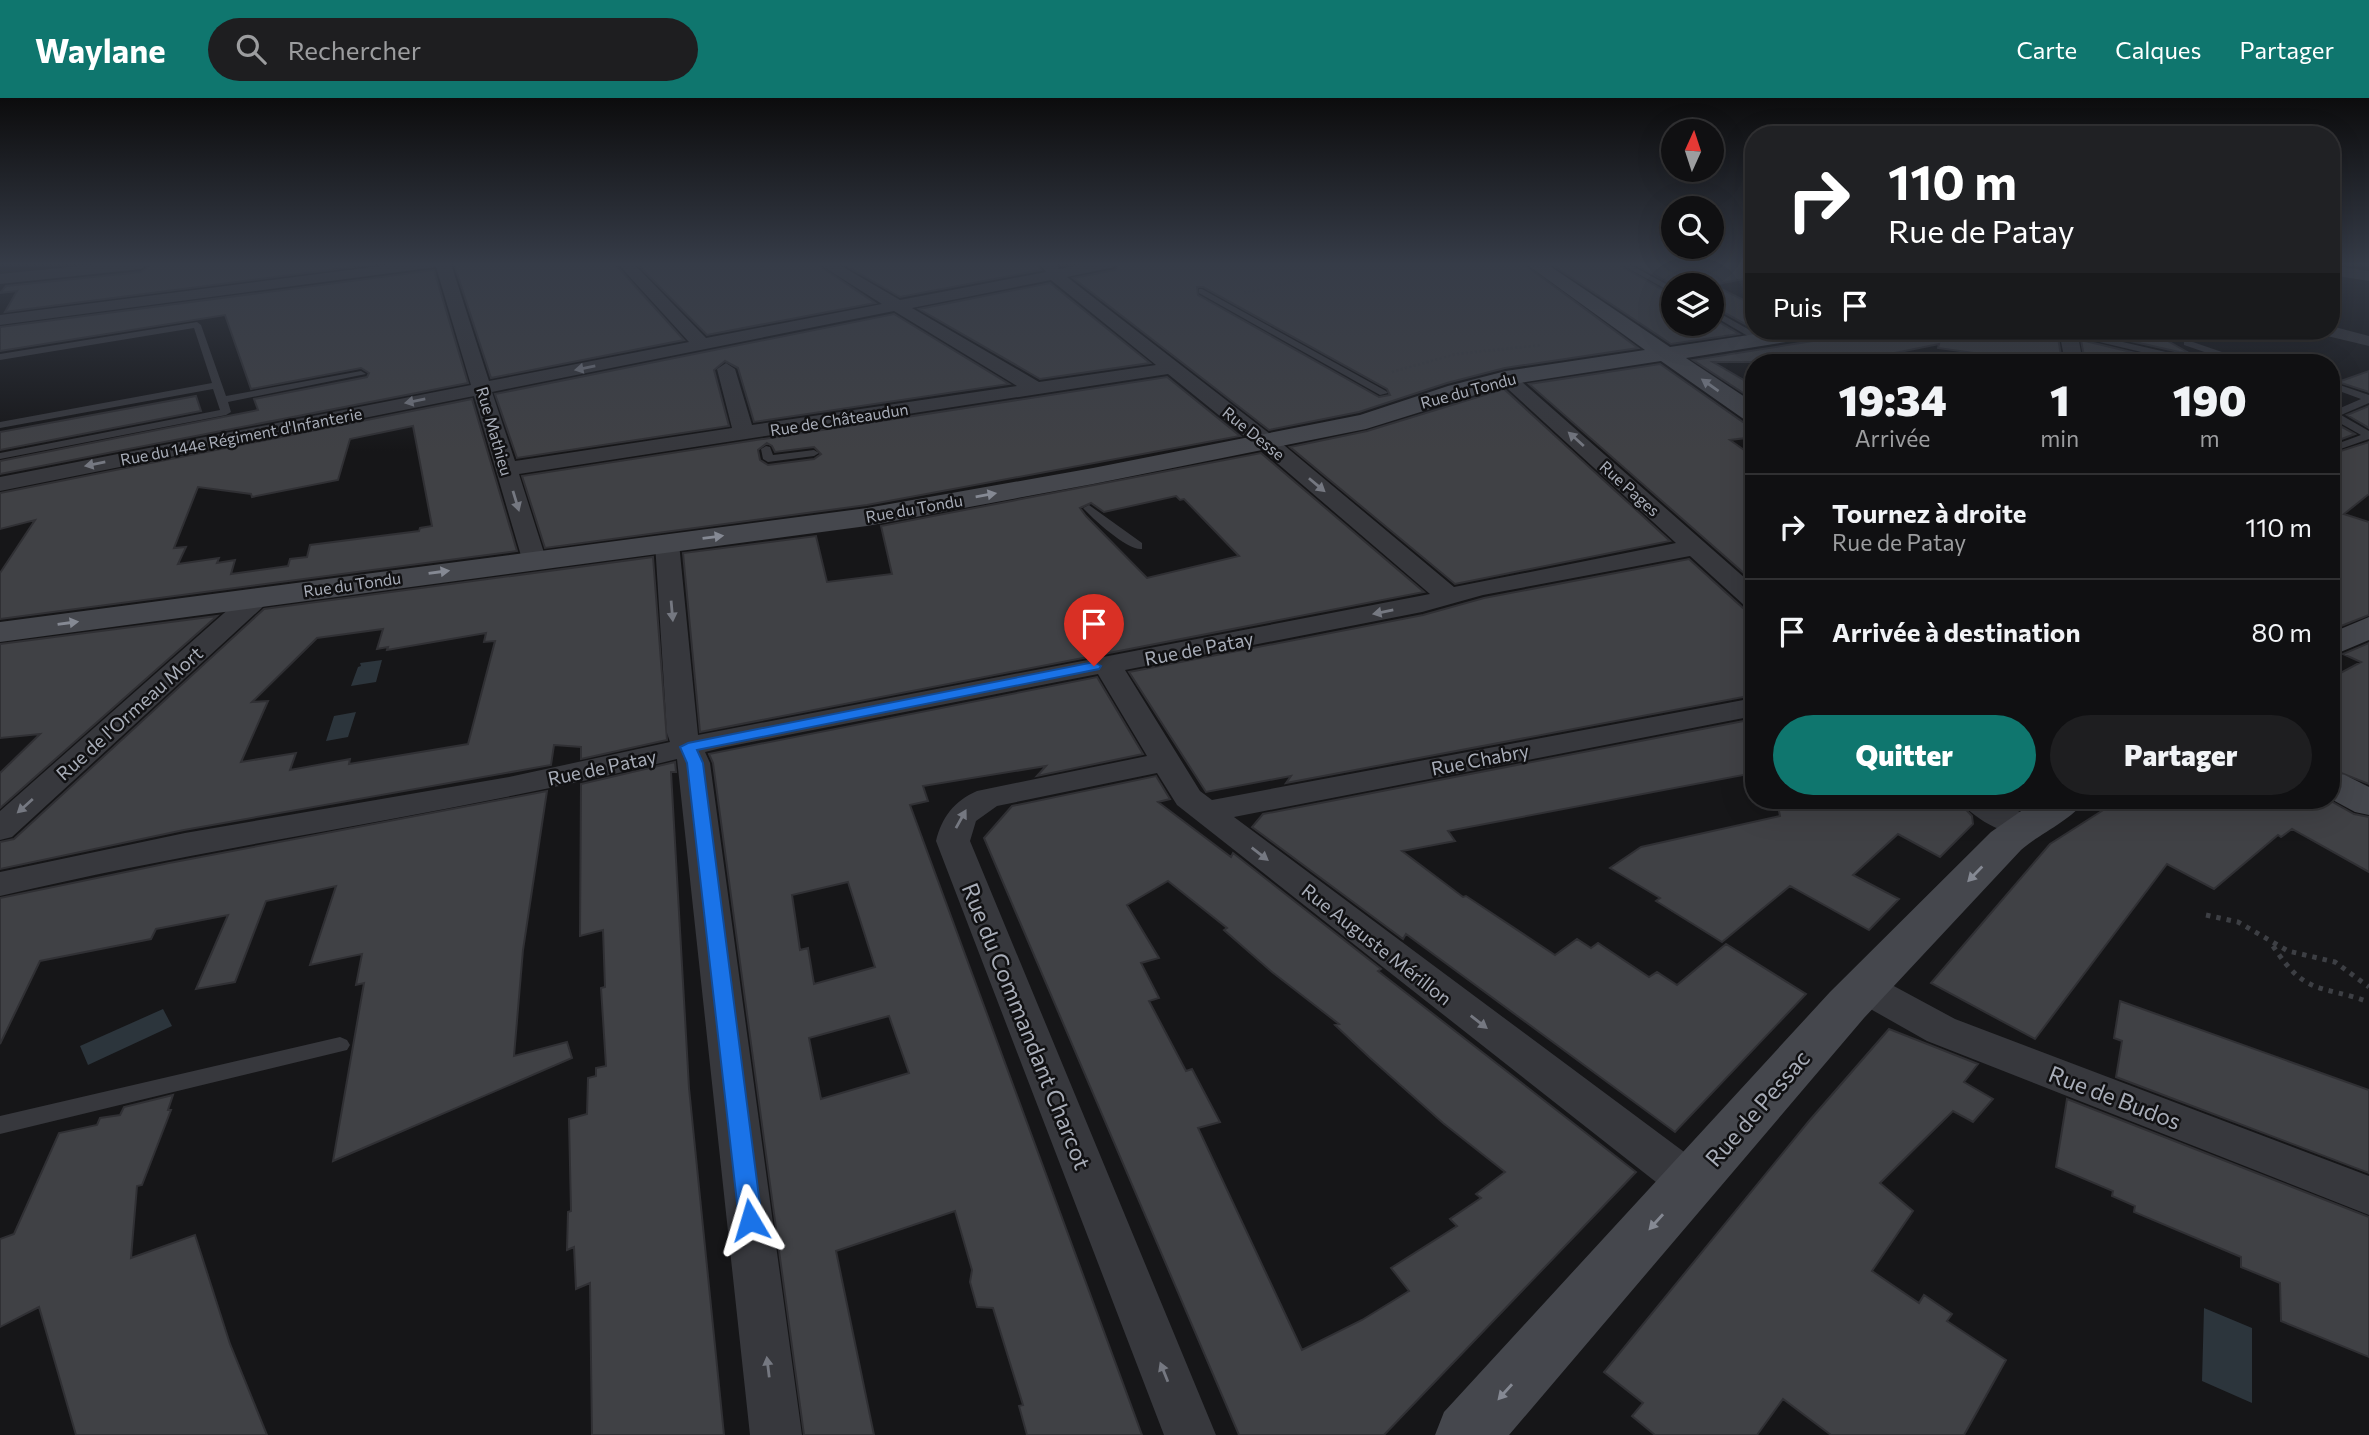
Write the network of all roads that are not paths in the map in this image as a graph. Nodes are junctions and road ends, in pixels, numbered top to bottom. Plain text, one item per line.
1 (188, 326) edge
2 (197, 326) edge
3 (463, 326) edge
4 (685, 326) edge
5 (795, 326) edge
6 (931, 326) edge
7 (1122, 326) edge
8 (1265, 326) edge
9 (1626, 326) edge
10 (2340, 334) edge
11 (1761, 340) edge
12 (2104, 340) edge
13 (2369, 341) edge
14 (2187, 344) dead end
15 (702, 345) junction
16 (1666, 354) junction
17 (2160, 354) edge
18 (2220, 354) edge
19 (0, 357) edge
20 (1173, 368) junction
21 (726, 369) dead end
22 (360, 374) dead end
23 (1506, 378) junction
24 (217, 385) junction
25 (482, 388) junction
26 (2340, 388) edge
27 (1036, 390) junction
28 (1383, 393) dead end
29 (2369, 398) edge
30 (222, 400) junction
31 (1745, 409) edge
32 (2340, 412) edge
33 (2340, 419) edge
34 (0, 425) edge
35 (758, 437) junction
36 (1264, 441) junction
37 (2340, 446) edge
38 (814, 453) dead end
39 (0, 456) edge
40 (506, 469) junction
41 (0, 484) edge
42 (1089, 508) dead end
43 (667, 543) junction
44 (1138, 546) dead end
45 (1696, 548) junction
46 (534, 559) junction
47 (1745, 592) edge
48 (1449, 596) junction
49 (258, 597) junction
50 (2369, 627) edge
51 (0, 632) edge
52 (2340, 642) edge
53 (1108, 664) junction
54 (1745, 709) edge
55 (688, 747) junction
56 (1165, 762) junction
57 (2340, 788) edge
58 (2369, 803) edge
59 (1988, 809) edge
60 (2051, 809) edge
61 (1206, 812) junction
62 (2022, 827) junction
63 (0, 829) edge
64 (0, 884) edge
65 (1865, 988) junction
66 (340, 1045) dead end
67 (0, 1125) edge
68 (1691, 1183) junction
69 (2369, 1196) edge
70 (776, 1435) edge
71 (1189, 1435) edge
72 (1467, 1435) edge

1 - 19 lane
2 - 24 lane
3 - 25 street, Rue Mathieu
4 - 15 street
5 - 15 street, Rue du 144e Régiment d'Infanterie
6 - 27 street
7 - 20 street, Rue Desse
8 - 28 lane
9 - 16 street
10 - 13 street
11 - 16 street, Rue du Tondu
12 - 17 lane
14 - 18 lane
15 -> 25 street, Rue du 144e Régiment d'Infanterie
16 - 23 street, Rue du Tondu
31 -> 16 street
20 - 27 street, Rue de Châteaudun
20 - 36 street, Rue Desse
21 - 35 street
22 - 30 lane
23 - 36 street, Rue du Tondu
45 -> 23 street, Rue Pages
24 - 30 lane
24 - 34 lane
25 - 40 street, Rue Mathieu
25 -> 41 street, Rue du 144e Régiment d'Infanterie
26 - 29 lane
27 - 35 street, Rue de Châteaudun
29 - 32 lane
30 - 39 lane
33 - 37 lane
35 - 38 lane
35 - 40 street, Rue de Châteaudun
43 -> 36 street, Rue du Tondu
36 -> 48 street, Rue Desse
40 -> 46 street, Rue Mathieu
42 - 44 lane
43 - 46 street, Rue du Tondu
43 -> 55 street
45 - 47 street, Rue Pages
45 - 48 street, Rue de Patay
49 -> 46 street, Rue du Tondu
48 -> 53 street, Rue de Patay
51 -> 49 street, Rue du Tondu
49 -> 63 street, Rue de l'Ormeau Mort
50 - 52 street
53 - 55 street, Rue de Patay
53 - 56 street, Rue Auguste Mérillon
54 - 61 street, Rue Chabry
55 - 64 street, Rue de Patay
70 -> 55 street
56 - 61 street, Rue Auguste Mérillon
71 -> 56 street, Rue du Commandant Charcot
57 - 58 street
59 - 62 street
60 - 62 street, Rue de Pessac
61 -> 68 street, Rue Auguste Mérillon
62 -> 65 street, Rue de Pessac
65 - 68 street, Rue de Pessac
65 - 69 street, Rue de Budos
66 - 67 lane
68 -> 72 street, Rue de Pessac

